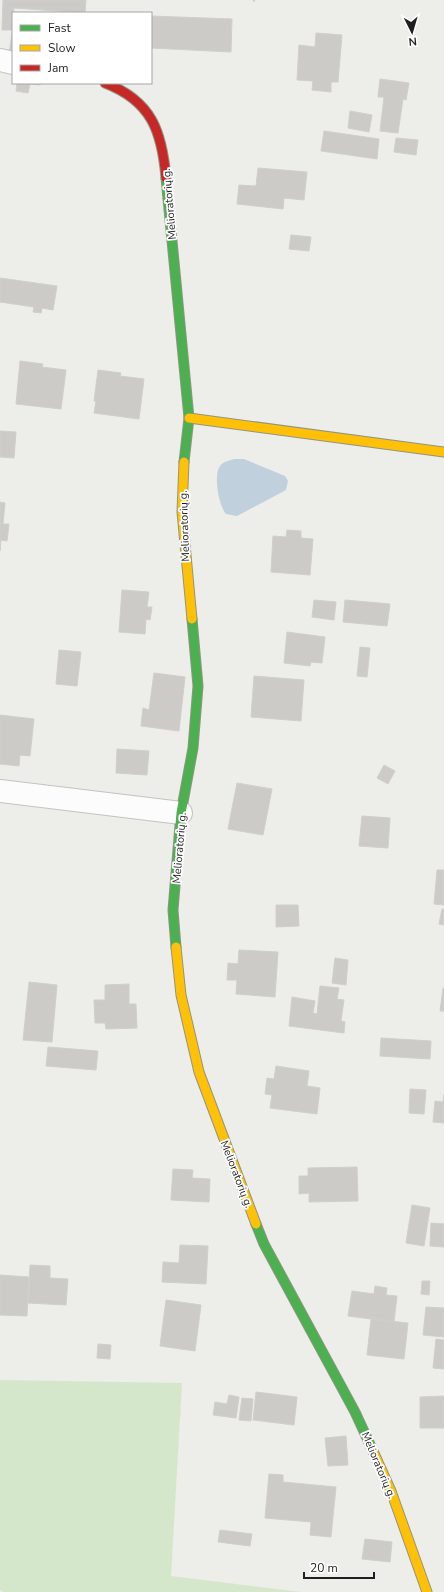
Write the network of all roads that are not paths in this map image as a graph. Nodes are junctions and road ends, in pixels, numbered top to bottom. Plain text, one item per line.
1 (0, 60) edge
2 (12, 63) edge
3 (109, 84) edge
4 (189, 418) junction
5 (444, 452) edge
6 (0, 791) edge
7 (181, 813) junction
8 (427, 1592) edge

1 - 2 street
3 - 4 street, Melioratorių g.
4 - 5 street
4 - 7 street, Melioratorių g.
6 - 7 street
7 - 8 street, Melioratorių g.

